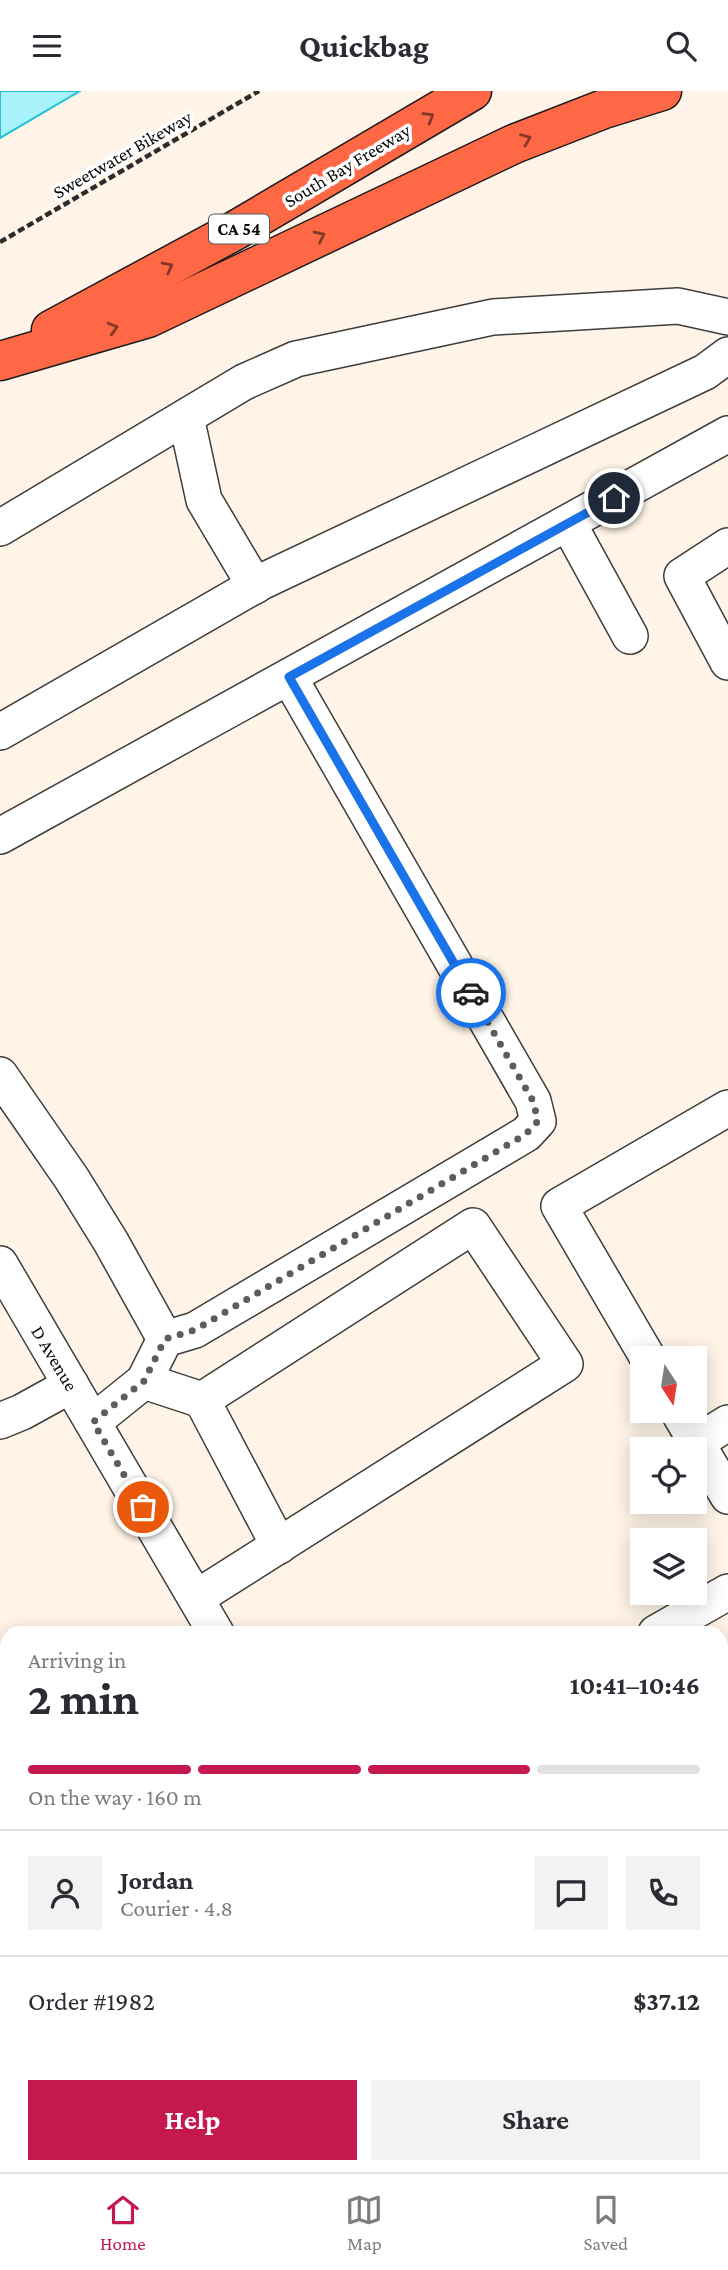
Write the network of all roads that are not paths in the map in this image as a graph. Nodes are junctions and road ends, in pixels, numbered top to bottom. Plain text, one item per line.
1 (472, 91) edge
2 (662, 91) edge
3 (728, 317) edge
4 (728, 355) edge
5 (0, 359) edge
6 (186, 417) junction
7 (728, 434) edge
8 (568, 523) junction
9 (0, 528) edge
10 (728, 546) edge
11 (255, 586) junction
12 (630, 636) dead end
13 (728, 662) edge
14 (289, 677) junction
15 (0, 732) edge
16 (0, 836) edge
17 (0, 1075) edge
18 (728, 1108) edge
19 (0, 1264) edge
20 (165, 1339) junction
21 (641, 1346) edge
22 (144, 1381) junction
23 (71, 1385) junction
24 (202, 1400) junction
25 (1, 1417) edge
26 (93, 1422) junction
27 (728, 1423) edge
28 (705, 1437) edge
29 (707, 1459) edge
30 (728, 1496) edge
31 (278, 1546) junction
32 (723, 1606) edge
33 (201, 1620) edge
34 (673, 1626) edge

5 -> 1 highway, South Bay Freeway / CA 54
5 -> 2 highway
3 - 6 street
4 - 11 street
6 - 9 street
6 - 11 street
7 - 8 street
8 - 12 street
8 - 14 street
10 - 13 street
11 - 15 street
14 - 16 street
14 - 20 street
17 - 20 street
18 - 21 street
19 - 23 street, D Avenue
20 - 22 street
22 - 24 street
22 - 26 street
23 - 25 street
23 - 26 street, D Avenue
24 - 31 street
24 - 31 street
26 - 33 street, D Avenue
27 - 28 street
29 - 30 street
31 - 33 street
32 - 34 street

